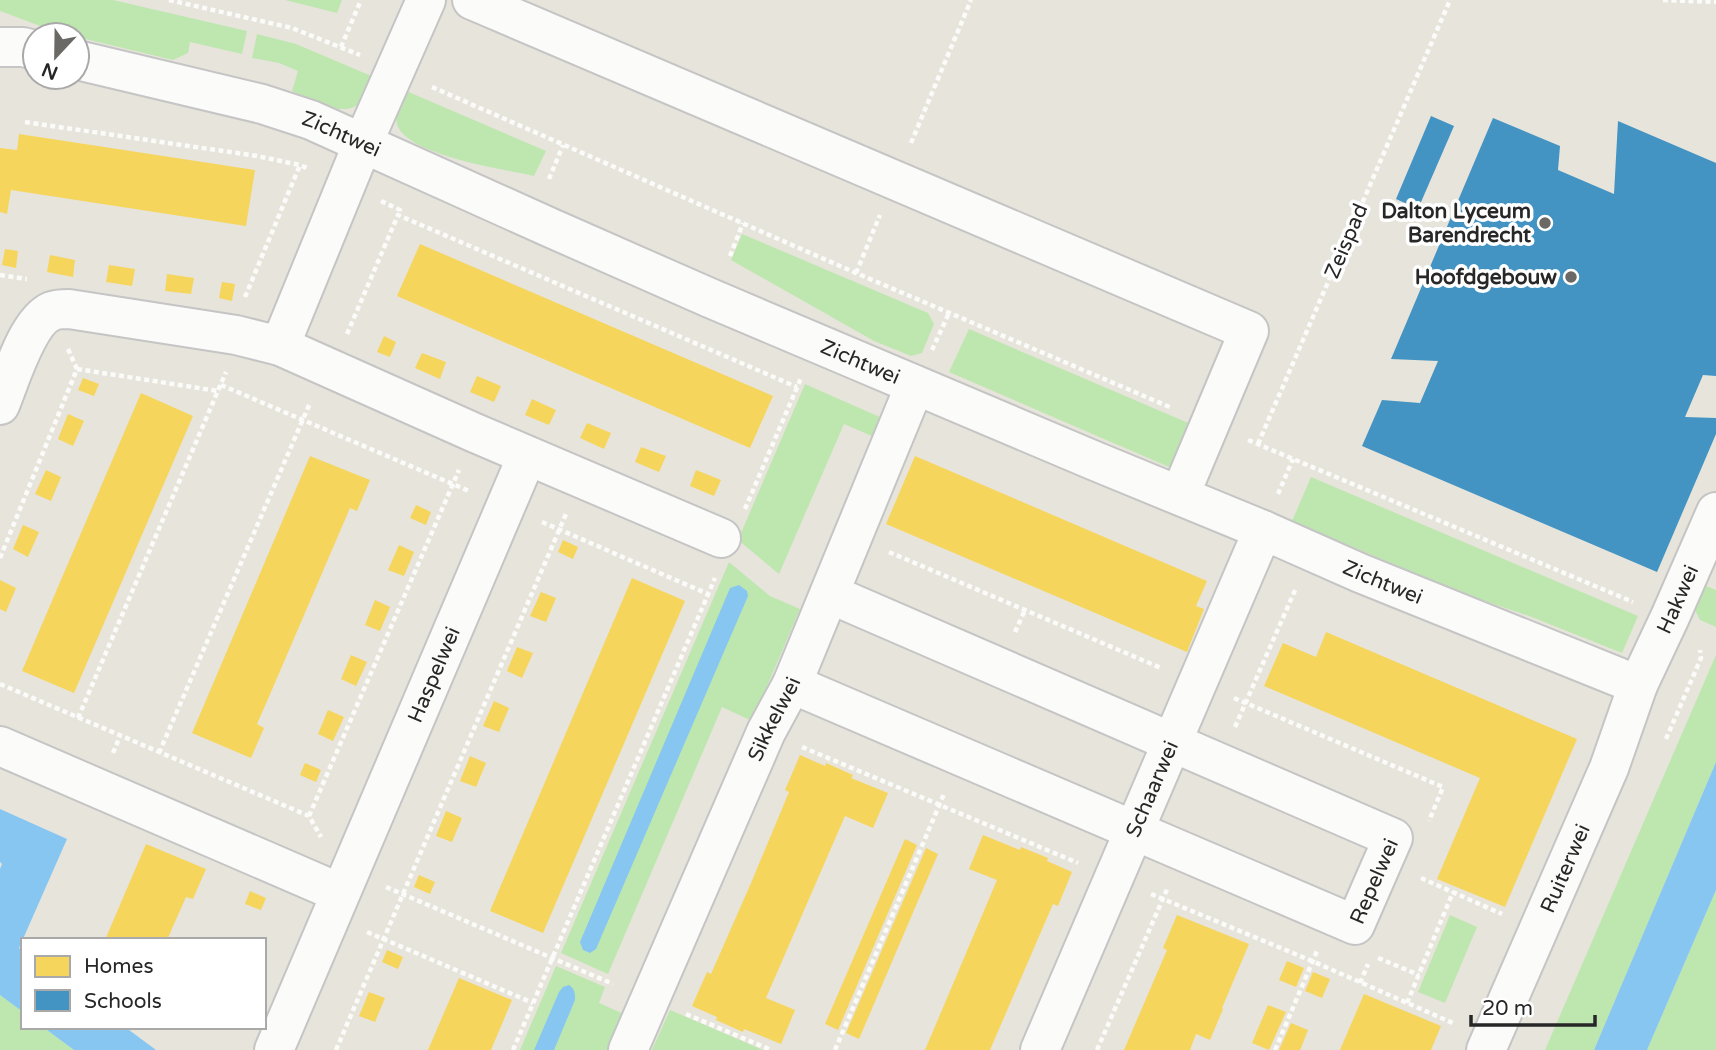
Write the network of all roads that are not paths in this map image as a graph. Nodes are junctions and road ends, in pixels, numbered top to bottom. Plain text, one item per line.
1 (426, 0) edge
2 (471, 0) edge
3 (91, 63) edge
4 (363, 143) junction
5 (280, 346) junction
6 (915, 385) junction
7 (0, 405) edge
8 (527, 456) junction
9 (1180, 495) junction
10 (1716, 512) edge
11 (1263, 530) junction
12 (726, 543) road end
13 (830, 594) junction
14 (792, 684) junction
15 (1638, 685) junction
16 (1172, 741) junction
17 (0, 746) edge
18 (1134, 831) junction
19 (340, 893) junction
20 (274, 1050) edge
21 (628, 1050) edge
22 (1040, 1050) edge
23 (1486, 1050) edge

1 - 4 street
2 - 9 street
3 - 4 street, Zichtwei
4 - 5 street
4 - 6 street, Zichtwei
5 - 7 street
5 - 8 street
6 - 9 street, Zichtwei
6 - 13 street, Sikkelwei
8 - 12 street
8 - 19 street, Haspelwei
9 - 11 street, Zichtwei
10 - 15 street, Hakwei
11 - 15 street, Zichtwei
11 - 16 street, Schaarwei
13 - 14 street, Sikkelwei
13 - 16 street, Repelwei
14 - 18 street, Repelwei
14 - 21 street, Sikkelwei
15 - 23 street, Ruiterwei
16 - 18 street, Schaarwei
16 - 18 street, Repelwei
17 - 19 street
18 - 22 street, Schaarwei
19 - 20 street, Haspelwei

